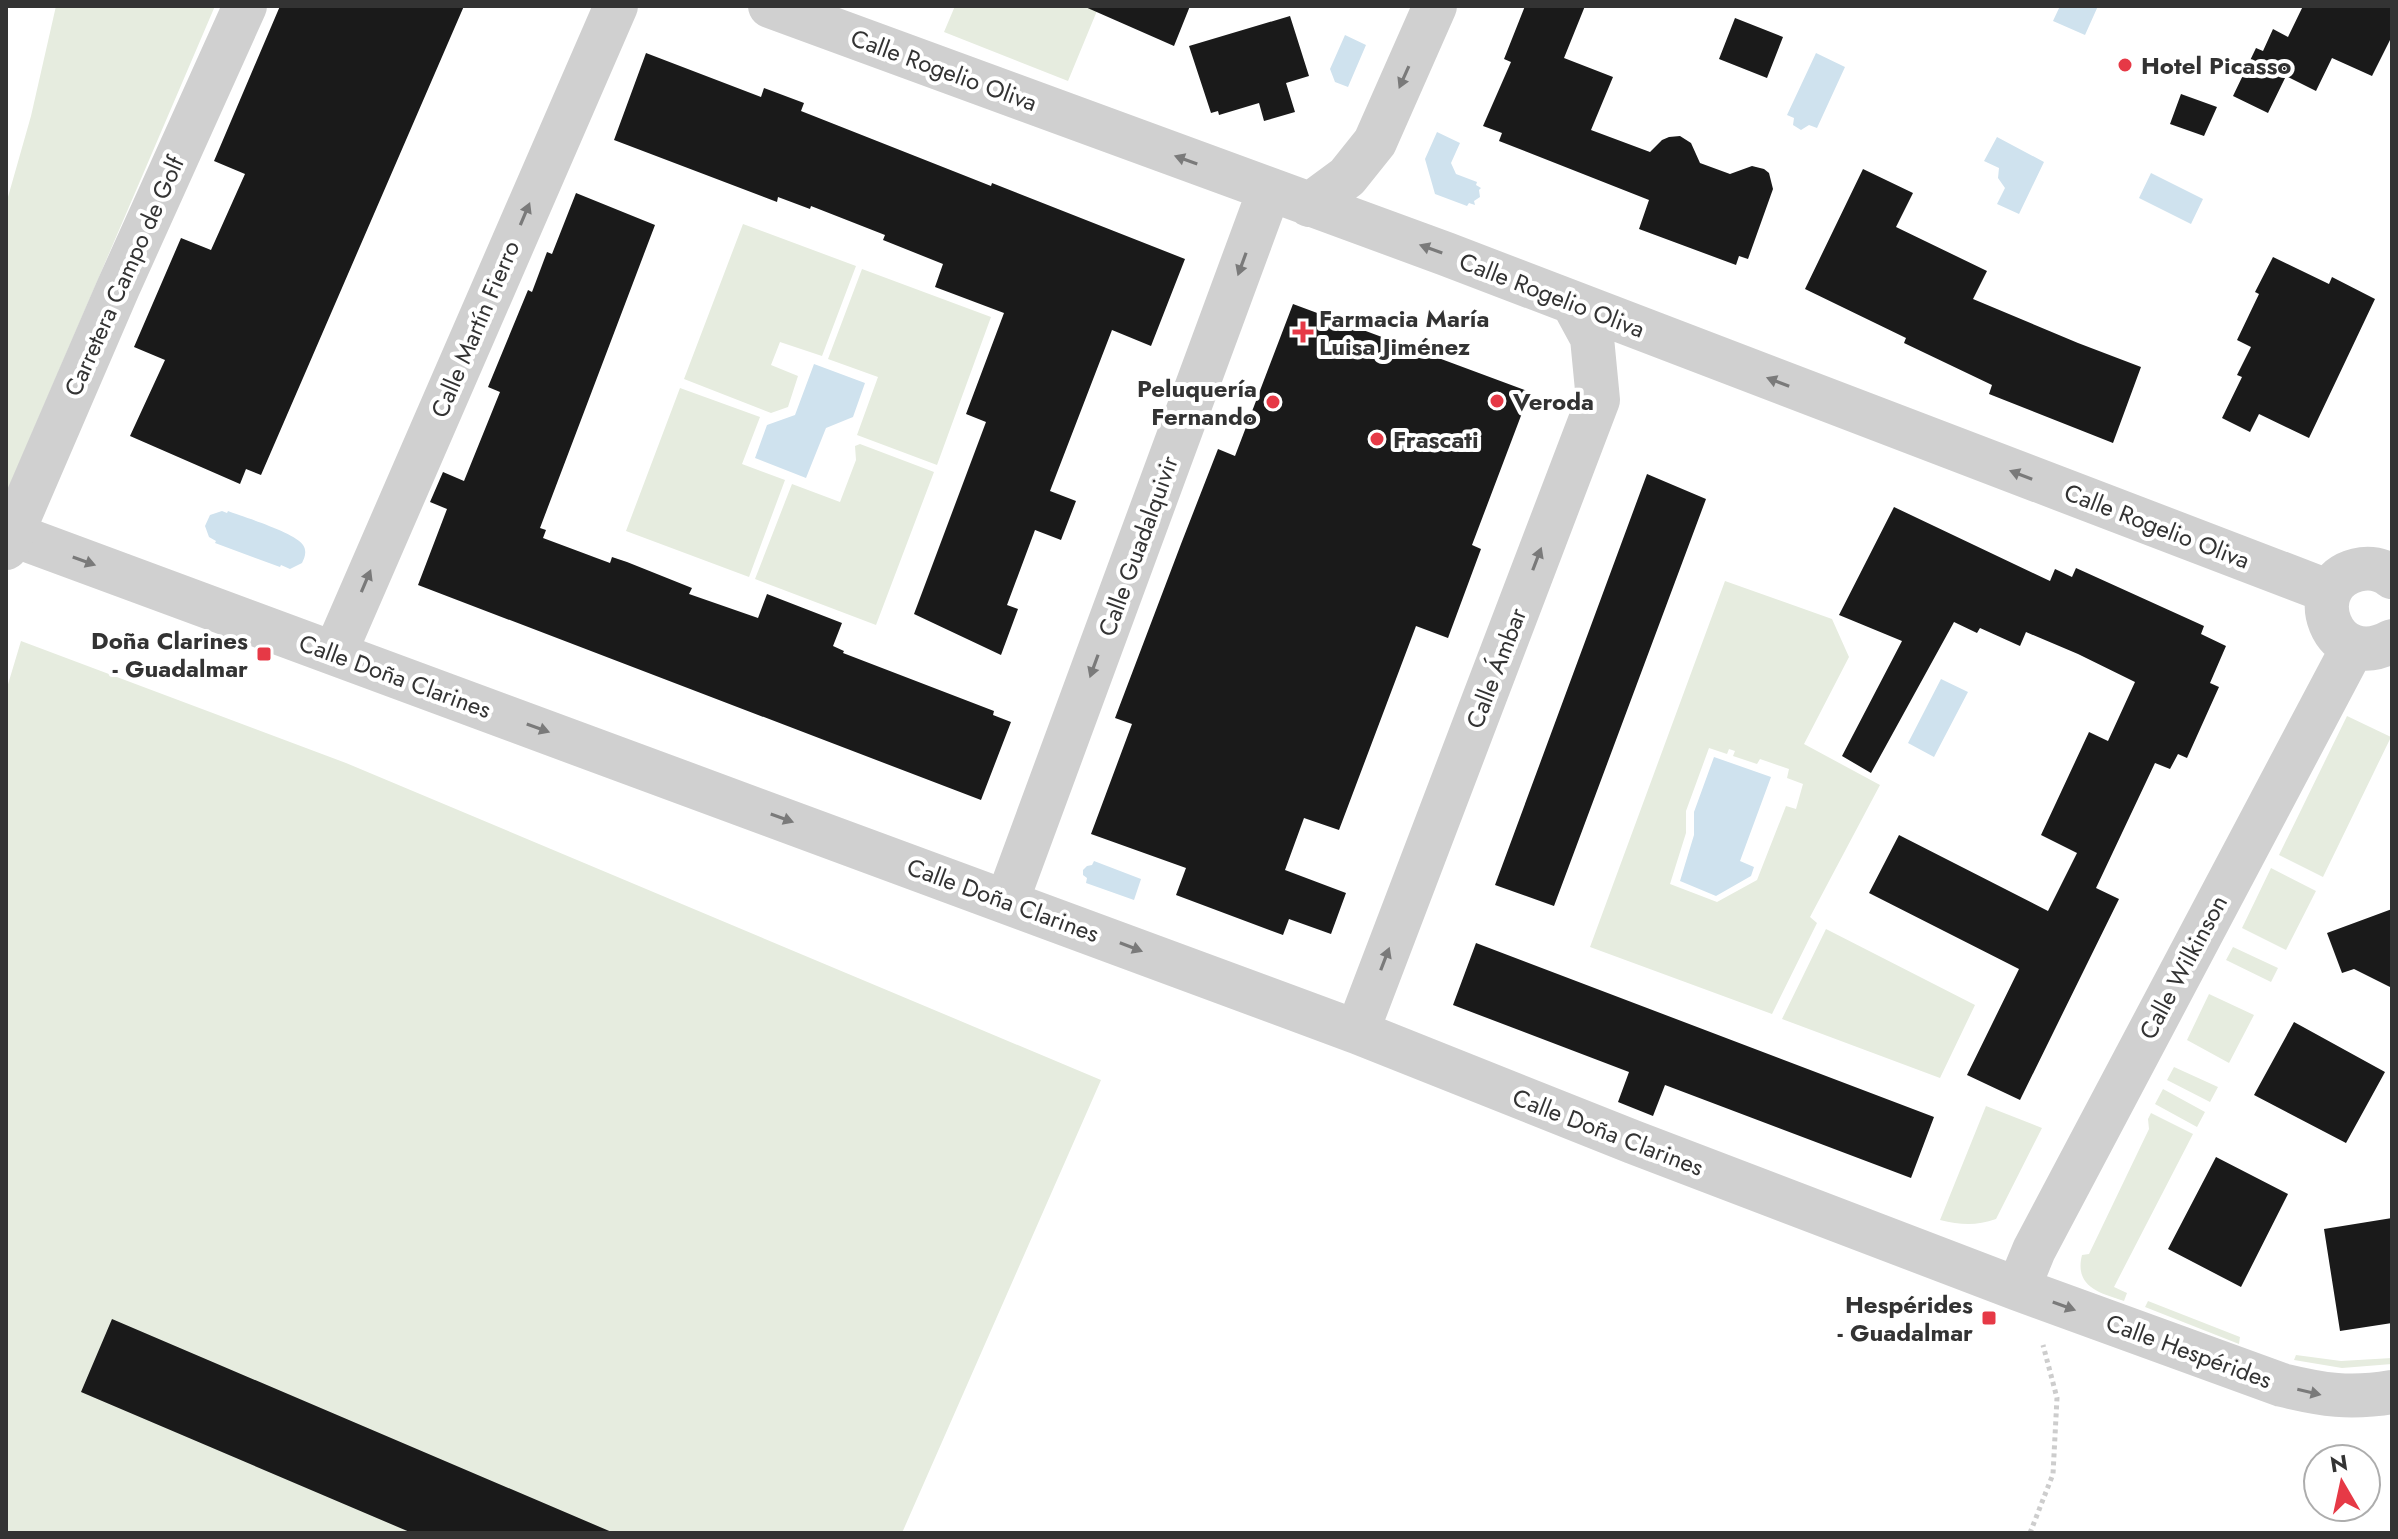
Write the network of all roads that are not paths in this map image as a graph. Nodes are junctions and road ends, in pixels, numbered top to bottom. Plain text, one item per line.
1 (245, 6) edge
2 (616, 6) edge
3 (770, 6) edge
4 (1435, 6) edge
5 (1289, 198) junction
6 (1573, 303) junction
7 (8, 541) edge
8 (2390, 571) edge
9 (2330, 592) junction
10 (2372, 644) edge
11 (335, 653) junction
12 (1007, 901) junction
13 (1357, 1032) junction
14 (2005, 1284) junction
15 (2392, 1392) edge

1 - 7 street, Carretera Campo de Golf
11 -> 2 street, Calle Martín Fierro
5 -> 3 street, Calle Rogelio Oliva
4 -> 5 street
6 -> 5 street, Calle Rogelio Oliva
5 -> 12 street, Calle Guadalquivir
9 -> 6 street, Calle Rogelio Oliva
13 -> 6 street, Calle Ámbar
7 -> 11 street, Calle Doña Clarines
8 - 9 street
9 - 10 street
10 - 14 street, Calle Wilkinson
11 -> 12 street, Calle Doña Clarines
12 -> 13 street, Calle Doña Clarines
13 - 14 street, Calle Doña Clarines
14 -> 15 street, Calle Hespérides

